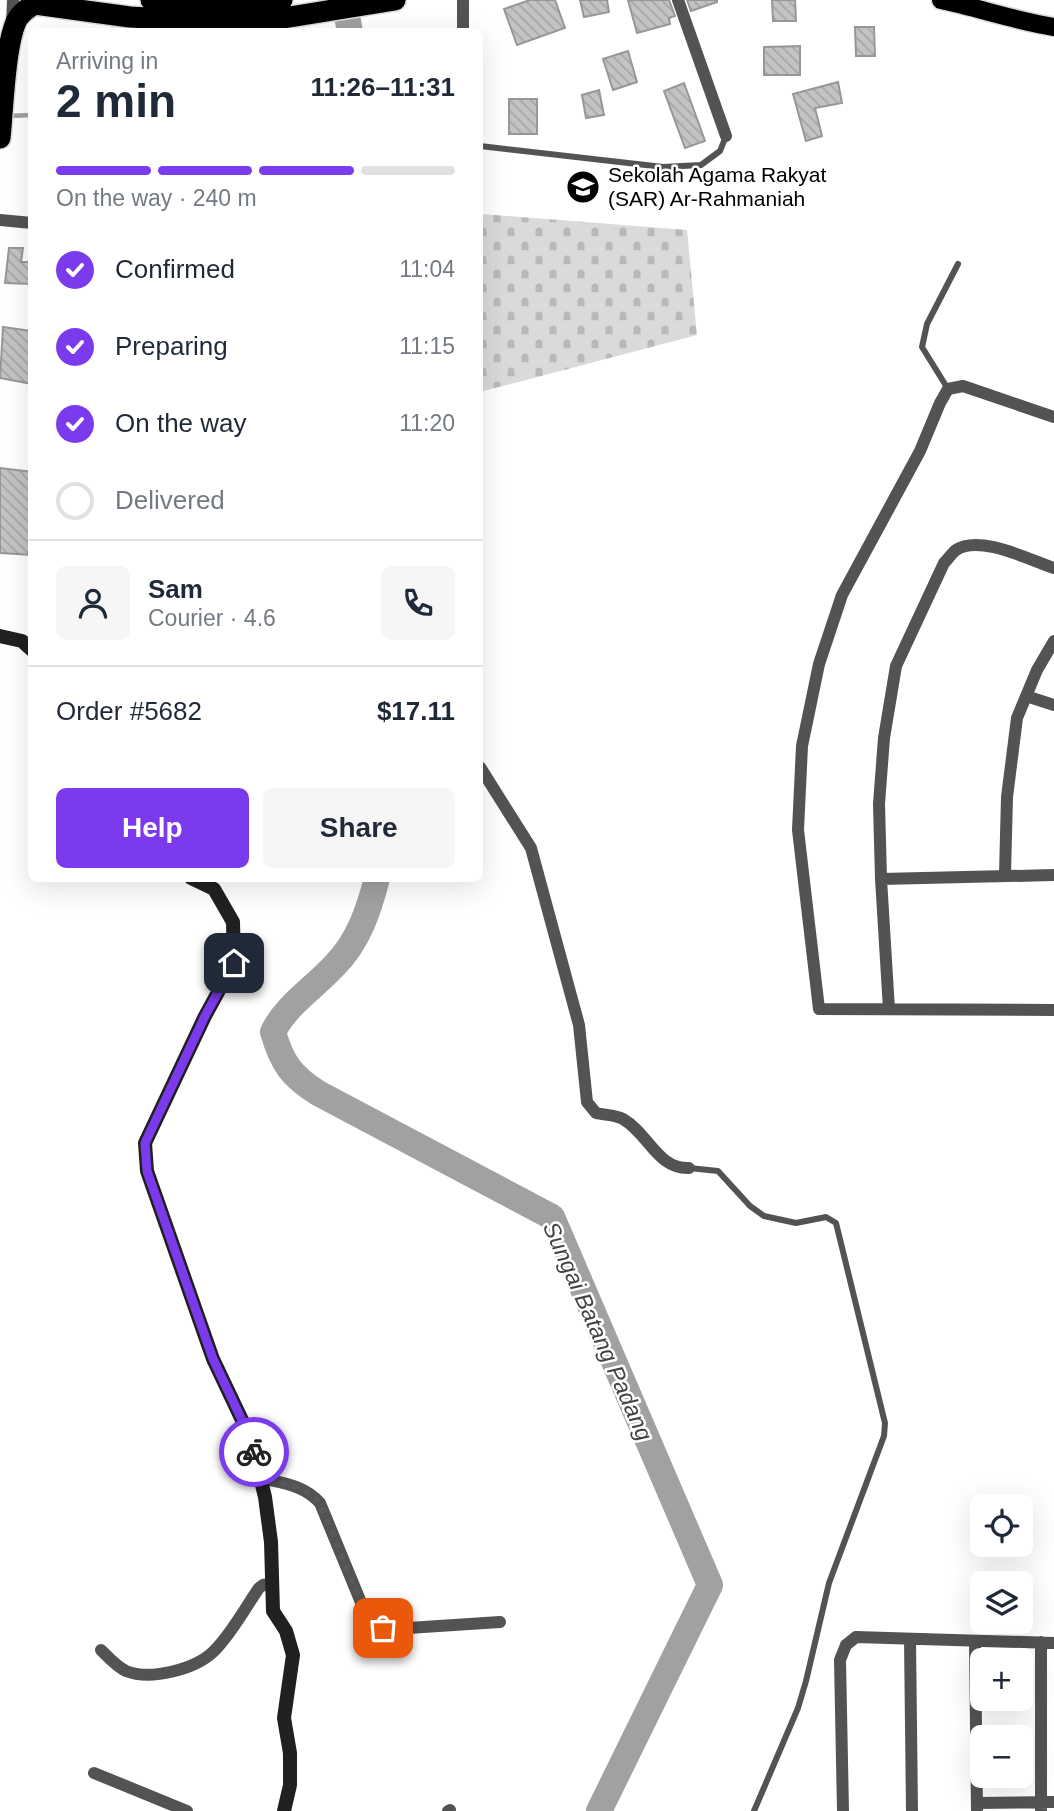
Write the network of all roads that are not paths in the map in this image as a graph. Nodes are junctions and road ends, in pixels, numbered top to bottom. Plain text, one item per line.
1 (13, 0) edge
2 (151, 0) edge
3 (463, 0) edge
4 (678, 0) edge
5 (941, 0) edge
6 (391, 1) edge
7 (263, 6) edge
8 (232, 27) edge
9 (1054, 27) edge
10 (463, 28) edge
11 (11, 35) junction
12 (1, 123) edge
13 (726, 136) joint
14 (483, 146) edge
15 (0, 220) edge
16 (28, 223) edge
17 (958, 264) dead end
18 (948, 388) junction
19 (1053, 415) edge
20 (1054, 568) edge
21 (0, 636) edge
22 (1054, 641) edge
23 (28, 646) edge
24 (1026, 695) junction
25 (1054, 705) edge
26 (483, 772) edge
27 (1005, 874) junction
28 (1054, 875) edge
29 (881, 879) junction
30 (199, 882) edge
31 (889, 1009) junction
32 (1054, 1010) edge
33 (689, 1168) joint
34 (260, 1478) junction
35 (272, 1583) junction
36 (500, 1622) dead end
37 (910, 1639) junction
38 (975, 1641) junction
39 (1047, 1643) edge
40 (101, 1650) dead end
41 (94, 1773) dead end
42 (1045, 1805) edge
43 (977, 1807) edge
44 (187, 1811) edge
45 (284, 1811) edge
46 (754, 1811) edge
47 (843, 1811) edge
48 (912, 1811) edge

1 - 11 street
2 - 7 highway
3 - 10 street
4 - 13 street
5 - 9 main road
6 - 7 highway
7 - 8 highway
8 - 11 highway
11 - 12 highway
13 - 14 lane
15 - 16 street
17 - 18 lane
18 - 19 street
18 - 31 street
20 - 29 street
21 - 23 street
22 - 24 street
24 - 25 street
24 - 27 street
26 - 33 street
27 - 28 street
27 - 29 street
29 - 31 street
30 - 34 street
31 - 32 street
33 - 46 lane
34 - 35 street
34 - 36 street
35 - 40 street
35 - 45 street
37 - 38 street
37 - 47 street
37 - 48 street
38 - 39 street
38 - 43 street
39 - 42 street
41 - 44 street
42 - 43 street

